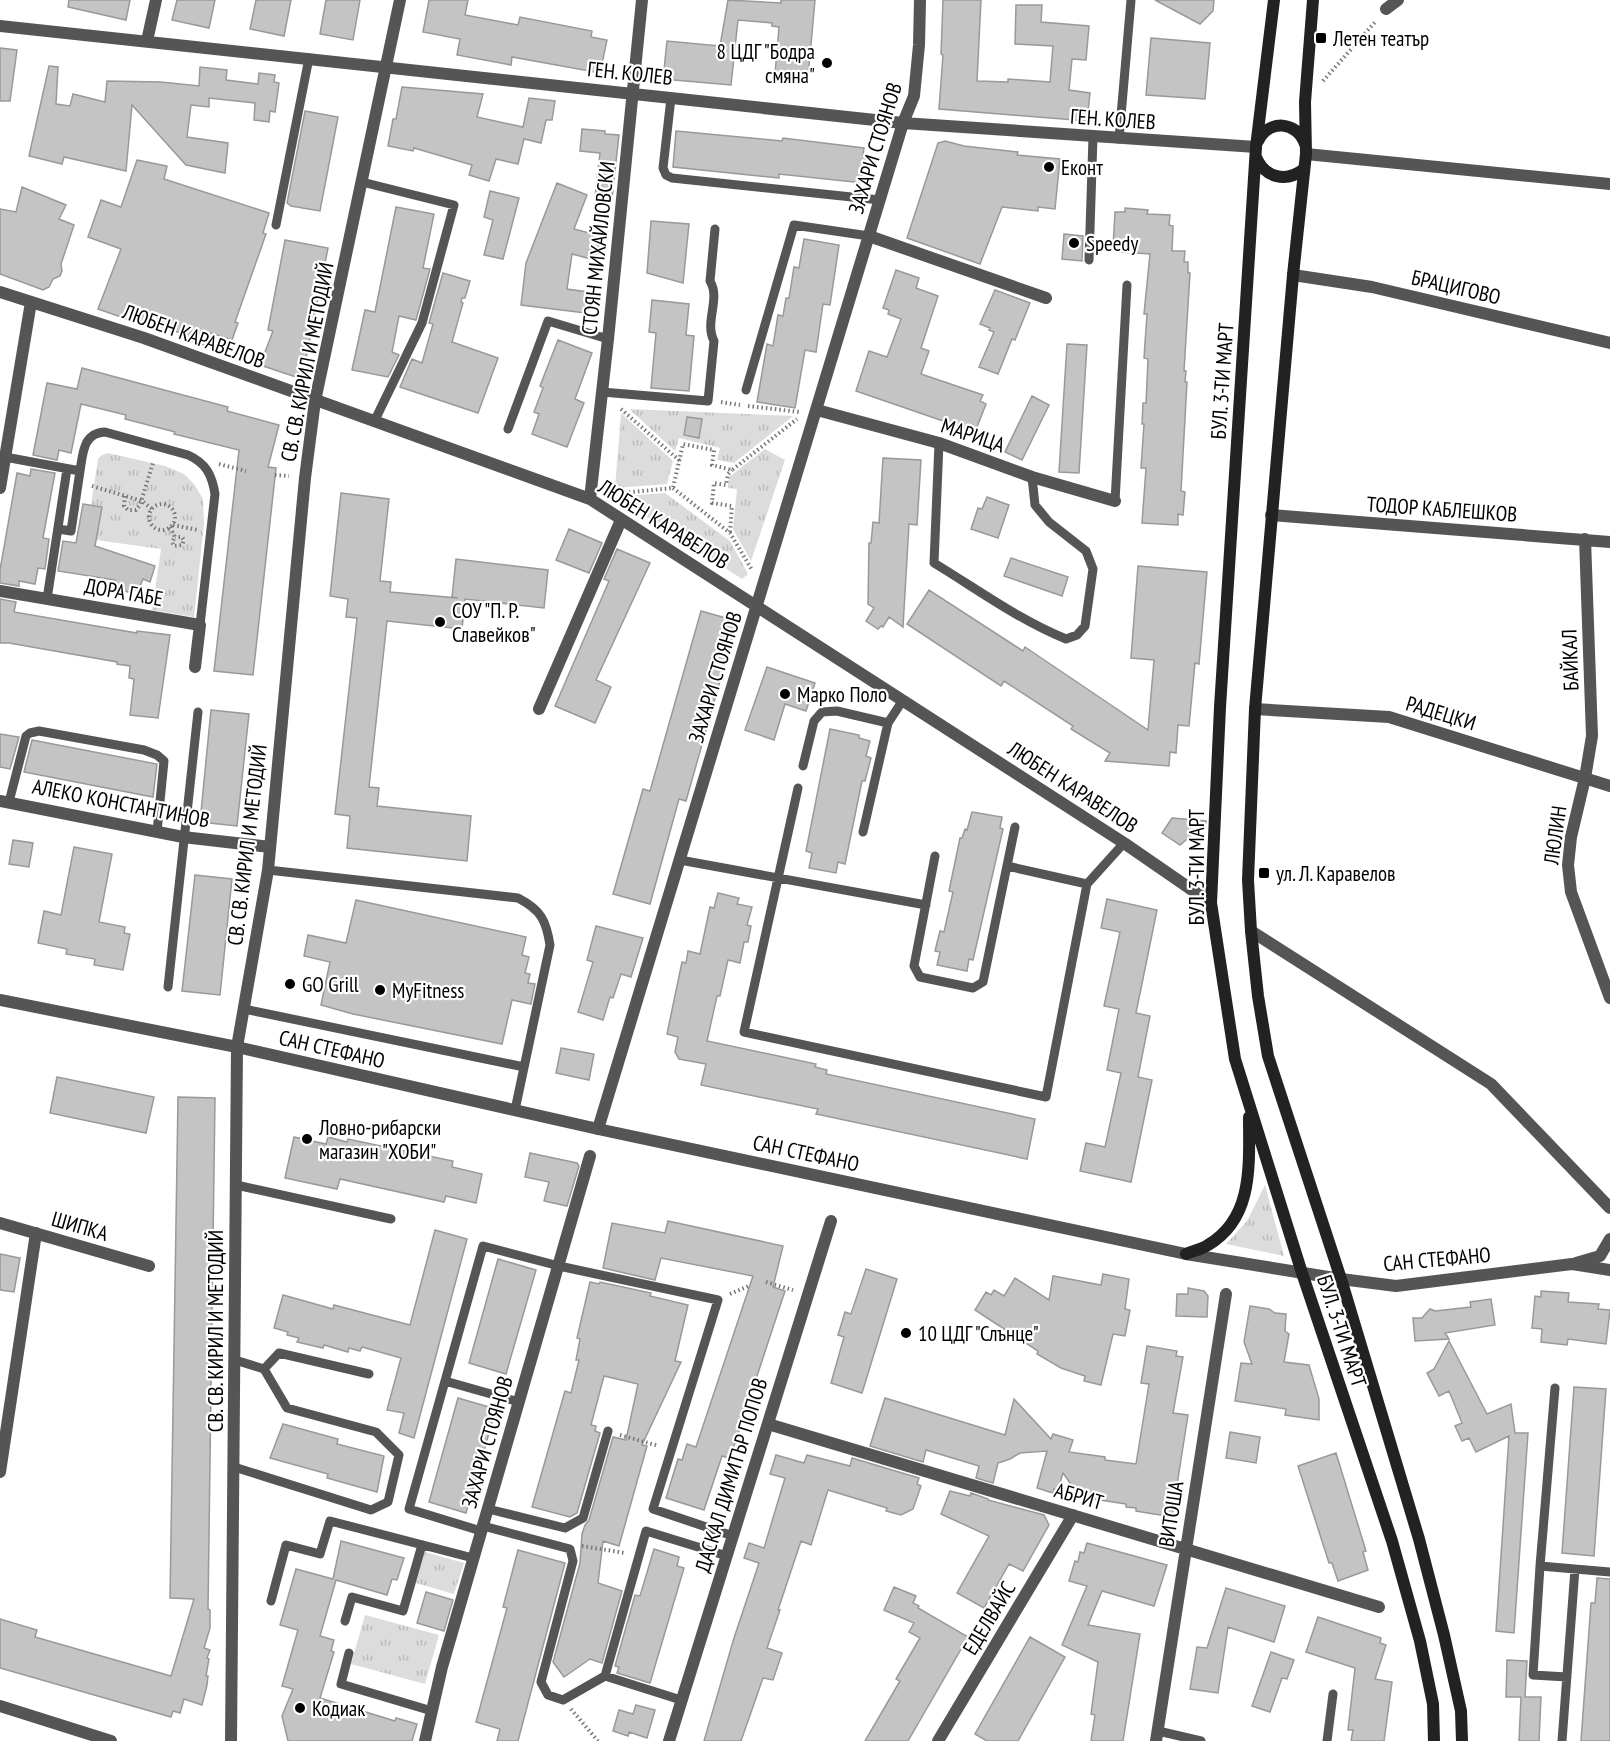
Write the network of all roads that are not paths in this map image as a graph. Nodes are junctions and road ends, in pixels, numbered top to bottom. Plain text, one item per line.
1 (156, 0) edge
2 (400, 0) edge
3 (642, 0) edge
4 (920, 0) edge
5 (1131, 0) edge
6 (1274, 0) edge
7 (1313, 0) edge
8 (1398, 0) edge
9 (1386, 9) road end
10 (0, 26) edge
11 (147, 41) junction
12 (309, 58) junction
13 (387, 66) junction
14 (634, 94) junction
15 (671, 98) junction
16 (903, 123) junction
17 (1092, 137) junction
18 (1119, 139) junction
19 (1257, 148) junction
20 (1306, 149) junction
21 (1304, 169) junction
22 (362, 182) junction
23 (1610, 184) edge
24 (880, 200) junction
25 (276, 225) dead end
26 (715, 229) dead end
27 (869, 236) junction
28 (1089, 260) dead end
29 (1293, 275) junction
30 (1127, 285) dead end
31 (0, 292) edge
32 (1046, 298) dead end
33 (31, 302) junction
34 (608, 339) junction
35 (1610, 343) edge
36 (746, 390) dead end
37 (602, 392) junction
38 (315, 401) junction
39 (817, 410) junction
40 (374, 422) junction
41 (508, 429) dead end
42 (939, 443) junction
43 (5, 457) junction
44 (68, 469) junction
45 (80, 471) junction
46 (1032, 477) junction
47 (0, 488) edge
48 (590, 499) junction
49 (1115, 501) joint
50 (1271, 515) junction
51 (621, 520) junction
52 (58, 529) junction
53 (1585, 540) junction
54 (1610, 542) edge
55 (0, 591) edge
56 (47, 599) junction
57 (757, 606) junction
58 (200, 625) junction
59 (195, 667) dead end
60 (903, 700) junction
61 (539, 709) dead end
62 (1256, 709) junction
63 (198, 712) dead end
64 (888, 723) junction
65 (803, 766) dead end
66 (1585, 778) junction
67 (1610, 786) edge
68 (798, 788) dead end
69 (4, 801) edge
70 (1015, 827) dead end
71 (158, 832) junction
72 (862, 832) dead end
73 (183, 837) junction
74 (1124, 843) junction
75 (270, 847) junction
76 (935, 856) dead end
77 (680, 860) junction
78 (1007, 866) junction
79 (268, 870) junction
80 (777, 878) junction
81 (1087, 884) junction
82 (1211, 903) junction
83 (926, 905) junction
84 (1251, 931) junction
85 (168, 987) dead end
86 (1610, 998) edge
87 (0, 1000) edge
88 (244, 1009) junction
89 (237, 1047) junction
90 (524, 1066) junction
91 (1249, 1104) junction
92 (515, 1110) junction
93 (598, 1129) junction
94 (590, 1156) dead end
95 (236, 1185) junction
96 (1610, 1191) edge
97 (1596, 1193) junction
98 (1610, 1208) edge
99 (391, 1220) dead end
100 (831, 1221) dead end
101 (0, 1223) edge
102 (36, 1233) junction
103 (1610, 1239) edge
104 (1186, 1254) junction
105 (1572, 1264) junction
106 (149, 1266) dead end
107 (559, 1266) junction
108 (1610, 1270) edge
109 (1302, 1274) junction
110 (1341, 1279) junction
111 (1226, 1294) dead end
112 (235, 1360) junction
113 (264, 1369) junction
114 (369, 1374) dead end
115 (445, 1381) junction
116 (1555, 1388) dead end
117 (519, 1402) junction
118 (768, 1424) junction
119 (608, 1431) road end
120 (234, 1467) junction
121 (0, 1472) edge
122 (488, 1509) junction
123 (1073, 1515) junction
124 (482, 1528) junction
125 (733, 1536) junction
126 (422, 1545) junction
127 (1186, 1547) junction
128 (727, 1556) junction
129 (473, 1558) junction
130 (1540, 1566) junction
131 (1575, 1569) junction
132 (1610, 1572) edge
133 (271, 1601) dead end
134 (1378, 1606) dead end
135 (345, 1621) dead end
136 (349, 1653) dead end
137 (605, 1676) junction
138 (1567, 1677) junction
139 (1334, 1694) dead end
140 (681, 1700) junction
141 (0, 1706) edge
142 (432, 1711) junction
143 (1157, 1736) edge
144 (111, 1741) edge
145 (231, 1741) edge
146 (425, 1741) edge
147 (669, 1741) edge
148 (938, 1741) edge
149 (1201, 1741) edge
150 (1327, 1741) edge
151 (1434, 1741) edge
152 (1462, 1741) edge
153 (1562, 1741) edge

1 - 11 street
2 - 13 street, СВ. СВ. КИРИЛ И МЕТОДИЙ
3 - 14 street, СТОЯН МИХАЙЛОВСКИ
4 - 16 street, ЗАХАРИ СТОЯНОВ
5 - 18 lane
6 - 19 main road, БУЛ. 3-ТИ МАРТ
7 - 20 main road, БУЛ. 3-ТИ МАРТ
8 - 9 street
10 - 11 street, ГЕН. КОЛЕВ
11 - 12 street, ГЕН. КОЛЕВ
12 - 13 street, ГЕН. КОЛЕВ
12 - 25 lane
13 - 14 street, ГЕН. КОЛЕВ
13 - 22 street, СВ. СВ. КИРИЛ И МЕТОДИЙ
14 - 15 street, ГЕН. КОЛЕВ
14 - 34 street, СТОЯН МИХАЙЛОВСКИ
15 - 16 street, ГЕН. КОЛЕВ
15 - 24 lane
16 - 17 street, ГЕН. КОЛЕВ
16 - 24 street, ЗАХАРИ СТОЯНОВ
17 - 18 street, ГЕН. КОЛЕВ
17 - 28 lane
18 - 19 street, ГЕН. КОЛЕВ
19 - 20 main road
19 - 21 main road
19 - 82 main road, БУЛ. 3-ТИ МАРТ
20 - 21 main road, БУЛ. 3-ТИ МАРТ
20 - 23 street
21 - 29 main road, БУЛ. 3-ТИ МАРТ
22 - 38 street, СВ. СВ. КИРИЛ И МЕТОДИЙ
22 - 40 lane
24 - 27 street, ЗАХАРИ СТОЯНОВ
26 - 37 lane
27 - 32 street, ЗАХАРИ СТОЯНОВ
27 - 36 lane
27 - 39 street, ЗАХАРИ СТОЯНОВ
29 - 35 street, БРАЦИГОВО
29 - 50 main road, БУЛ. 3-ТИ МАРТ
30 - 49 lane
31 - 33 street, ЛЮБЕН КАРАВЕЛОВ
33 - 38 street, ЛЮБЕН КАРАВЕЛОВ
33 - 43 street
34 - 37 street, СТОЯН МИХАЙЛОВСКИ
34 - 41 lane
37 - 48 street, СТОЯН МИХАЙЛОВСКИ
38 - 40 street, ЛЮБЕН КАРАВЕЛОВ
38 - 75 street, СВ. СВ. КИРИЛ И МЕТОДИЙ
39 - 42 street, МАРИЦА
39 - 57 street, ЗАХАРИ СТОЯНОВ
40 - 48 street, ЛЮБЕН КАРАВЕЛОВ
42 - 46 street, МАРИЦА
42 - 46 lane
43 - 44 lane
43 - 47 street
44 - 45 lane
44 - 52 lane
45 - 52 lane
45 - 58 lane
46 - 49 street, МАРИЦА
48 - 51 street, ЛЮБЕН КАРАВЕЛОВ
50 - 53 street, ТОДОР КАБЛЕШКОВ
50 - 62 main road, БУЛ. 3-ТИ МАРТ
51 - 57 street, ЛЮБЕН КАРАВЕЛОВ
51 - 61 street
52 - 56 lane
53 - 54 street, ТОДОР КАБЛЕШКОВ
53 - 66 street, БАЙКАЛ
55 - 56 street, ДОРА ГАБЕ
56 - 58 street, ДОРА ГАБЕ
57 - 60 street, ЛЮБЕН КАРАВЕЛОВ
57 - 77 street, ЗАХАРИ СТОЯНОВ
58 - 59 street
60 - 64 lane
60 - 74 street, ЛЮБЕН КАРАВЕЛОВ
62 - 66 street, РАДЕЦКИ
62 - 84 main road, БУЛ. 3-ТИ МАРТ
63 - 73 lane
64 - 65 lane
64 - 72 lane
66 - 67 street, РАДЕЦКИ
66 - 86 street, ЛЮЛИН
68 - 80 lane
69 - 71 street, АЛЕКО КОНСТАНТИНОВ
69 - 71 lane
70 - 78 lane
71 - 73 street, АЛЕКО КОНСТАНТИНОВ
73 - 75 street, АЛЕКО КОНСТАНТИНОВ
73 - 85 lane
74 - 81 lane
74 - 82 street, ЛЮБЕН КАРАВЕЛОВ
75 - 79 street, СВ. СВ. КИРИЛ И МЕТОДИЙ
76 - 83 lane
77 - 80 lane
77 - 93 street, ЗАХАРИ СТОЯНОВ
78 - 81 lane
78 - 83 lane
79 - 88 street, СВ. СВ. КИРИЛ И МЕТОДИЙ
79 - 90 lane
80 - 81 lane
80 - 83 lane
82 - 91 main road, БУЛ. 3-ТИ МАРТ
84 - 97 street
84 - 110 main road, БУЛ. 3-ТИ МАРТ
87 - 89 street, САН СТЕФАНО
88 - 89 street, СВ. СВ. КИРИЛ И МЕТОДИЙ
88 - 90 lane
89 - 92 street, САН СТЕФАНО
89 - 95 street, СВ. СВ. КИРИЛ И МЕТОДИЙ
90 - 92 lane
91 - 104 main road
91 - 109 main road, БУЛ. 3-ТИ МАРТ
92 - 93 street, САН СТЕФАНО
93 - 104 street, САН СТЕФАНО
94 - 107 street, ЗАХАРИ СТОЯНОВ
95 - 99 lane
95 - 112 street, СВ. СВ. КИРИЛ И МЕТОДИЙ
96 - 97 street
97 - 98 street
100 - 118 street, ДАСКАЛ ДИМИТЪР ПОПОВ
101 - 102 street, ШИПКА
102 - 106 street, ШИПКА
102 - 121 street
103 - 105 street
104 - 109 street, САН СТЕФАНО
105 - 108 street, САН СТЕФАНО
105 - 110 street, САН СТЕФАНО
107 - 115 lane
107 - 117 street, ЗАХАРИ СТОЯНОВ
107 - 125 lane
109 - 110 street, САН СТЕФАНО
109 - 151 main road, БУЛ. 3-ТИ МАРТ
110 - 152 main road, БУЛ. 3-ТИ МАРТ
111 - 127 street, ВИТОША
112 - 113 lane
112 - 120 street, СВ. СВ. КИРИЛ И МЕТОДИЙ
113 - 114 lane
113 - 120 lane
115 - 117 lane
115 - 124 lane
116 - 130 lane
117 - 122 street, ЗАХАРИ СТОЯНОВ
118 - 123 street, АБРИТ
118 - 125 street, ДАСКАЛ ДИМИТЪР ПОПОВ
119 - 122 lane
120 - 145 street, СВ. СВ. КИРИЛ И МЕТОДИЙ
122 - 124 street, ЗАХАРИ СТОЯНОВ
123 - 127 street, АБРИТ
123 - 148 street, ЕДЕЛВАЙС
124 - 129 street, ЗАХАРИ СТОЯНОВ
124 - 137 lane
125 - 128 street, ДАСКАЛ ДИМИТЪР ПОПОВ
126 - 129 lane
126 - 133 lane
126 - 135 lane
127 - 134 street, АБРИТ
127 - 143 street, ВИТОША
128 - 137 lane
128 - 140 street, ДАСКАЛ ДИМИТЪР ПОПОВ
129 - 142 street, ЗАХАРИ СТОЯНОВ
130 - 131 lane
130 - 138 lane
131 - 132 lane
131 - 138 lane
136 - 142 lane
137 - 140 lane
138 - 153 lane
139 - 150 lane
140 - 147 street, ДАСКАЛ ДИМИТЪР ПОПОВ
141 - 144 street
142 - 146 street, ЗАХАРИ СТОЯНОВ
143 - 149 lane

